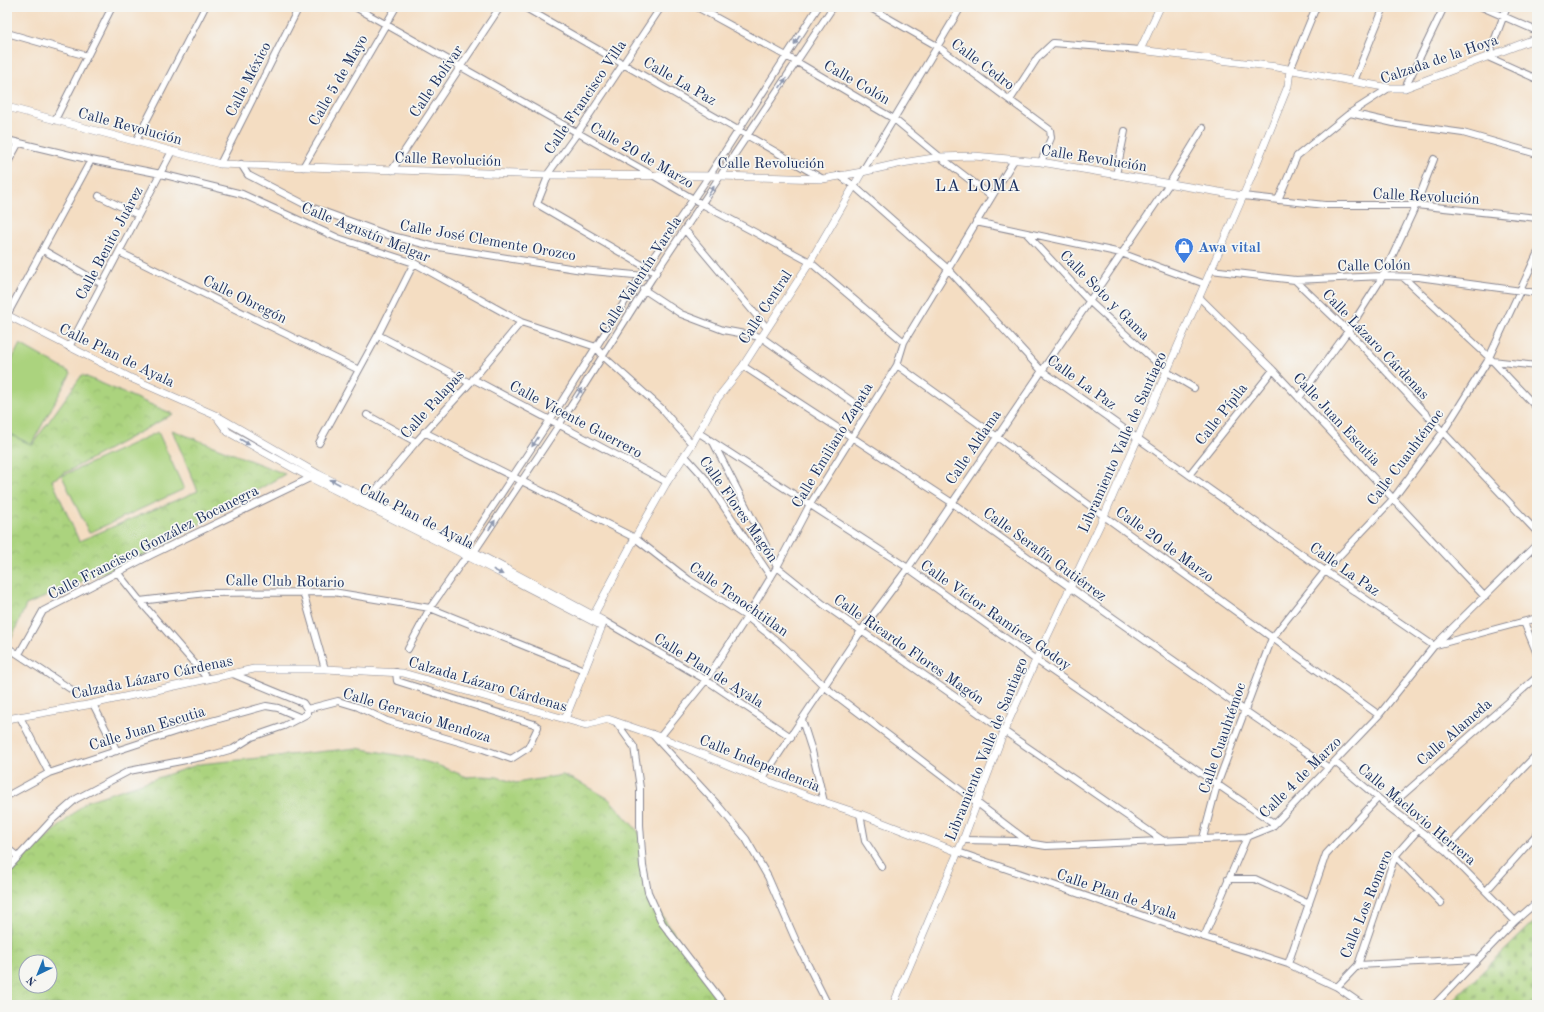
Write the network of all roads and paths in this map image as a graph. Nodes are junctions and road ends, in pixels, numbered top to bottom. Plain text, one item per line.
1 (112, 7) edge
2 (205, 7) edge
3 (300, 7) edge
4 (355, 7) edge
5 (396, 7) edge
6 (500, 7) edge
7 (524, 7) edge
8 (661, 7) edge
9 (697, 7) edge
10 (818, 7) edge
11 (833, 7) edge
12 (869, 7) edge
13 (961, 7) edge
14 (1160, 7) edge
15 (1316, 7) edge
16 (1384, 7) edge
17 (1444, 7) edge
18 (1482, 7) edge
19 (1507, 7) edge
20 (1504, 16) junction
21 (385, 25) junction
22 (1537, 31) edge
23 (7, 33) edge
24 (1537, 38) edge
25 (938, 46) junction
26 (1140, 50) junction
27 (87, 56) junction
28 (787, 56) junction
29 (1488, 57) junction
30 (797, 62) junction
31 (622, 64) junction
32 (461, 67) junction
33 (1290, 70) junction
34 (1537, 79) edge
35 (1354, 81) junction
36 (1389, 88) junction
37 (1405, 88) junction
38 (1010, 100) junction
39 (7, 107) edge
40 (1350, 113) junction
41 (894, 119) junction
42 (55, 120) junction
43 (1203, 128) dead end
44 (739, 130) junction
45 (1125, 131) dead end
46 (578, 132) junction
47 (748, 135) junction
48 (7, 140) edge
49 (136, 141) junction
50 (18, 144) junction
51 (171, 154) junction
52 (1537, 154) edge
53 (940, 157) junction
54 (91, 160) junction
55 (1014, 160) junction
56 (1434, 160) dead end
57 (1041, 162) junction
58 (7, 164) edge
59 (220, 164) junction
60 (240, 164) junction
61 (303, 166) junction
62 (392, 170) junction
63 (162, 172) junction
64 (862, 172) junction
65 (1116, 174) junction
66 (547, 175) junction
67 (839, 175) junction
68 (654, 176) junction
69 (709, 176) junction
70 (721, 176) junction
71 (823, 179) junction
72 (1169, 184) junction
73 (854, 186) junction
74 (99, 196) dead end
75 (991, 196) junction
76 (1243, 196) junction
77 (693, 199) junction
78 (1278, 200) junction
79 (702, 204) junction
80 (1416, 205) junction
81 (138, 216) junction
82 (1537, 218) edge
83 (976, 222) junction
84 (685, 230) junction
85 (1027, 234) junction
86 (43, 250) junction
87 (119, 252) junction
88 (1121, 253) junction
89 (1537, 254) edge
90 (810, 262) junction
91 (414, 263) junction
92 (646, 268) junction
93 (948, 269) junction
94 (1211, 270) junction
95 (654, 275) junction
96 (643, 276) junction
97 (1383, 276) junction
98 (1403, 277) junction
99 (1295, 280) junction
100 (102, 284) junction
101 (1205, 284) junction
102 (636, 285) junction
103 (1519, 290) junction
104 (645, 291) junction
105 (1537, 292) edge
106 (1199, 297) junction
107 (1089, 301) junction
108 (7, 315) edge
109 (521, 322) junction
110 (767, 328) junction
111 (1348, 331) junction
112 (378, 335) junction
113 (760, 337) junction
114 (904, 342) junction
115 (69, 347) junction
116 (596, 347) junction
117 (603, 356) junction
118 (1491, 359) junction
119 (897, 365) junction
120 (743, 366) junction
121 (1537, 366) edge
122 (359, 370) junction
123 (1041, 370) junction
124 (1273, 370) junction
125 (1167, 372) junction
126 (472, 381) junction
127 (1194, 388) dead end
128 (1299, 398) junction
129 (1537, 408) edge
130 (867, 412) junction
131 (367, 415) dead end
132 (217, 416) junction
133 (550, 420) junction
134 (559, 425) junction
135 (424, 432) junction
136 (1443, 432) junction
137 (699, 433) junction
138 (996, 436) junction
139 (852, 438) junction
140 (1138, 438) junction
141 (416, 442) junction
142 (319, 443) dead end
143 (692, 444) junction
144 (714, 444) junction
145 (685, 456) junction
146 (318, 474) junction
147 (1189, 475) junction
148 (512, 476) junction
149 (311, 478) junction
150 (521, 481) junction
151 (667, 482) junction
152 (1393, 499) junction
153 (366, 501) junction
154 (951, 502) junction
155 (809, 506) junction
156 (1104, 516) junction
157 (1537, 532) edge
158 (634, 538) junction
159 (1537, 544) edge
160 (468, 552) junction
161 (777, 567) junction
162 (908, 568) junction
163 (117, 572) junction
164 (1325, 572) junction
165 (771, 577) junction
166 (1071, 588) junction
167 (303, 592) junction
168 (1485, 597) junction
169 (140, 601) junction
170 (430, 608) junction
171 (747, 617) junction
172 (592, 618) junction
173 (1537, 618) edge
174 (1524, 622) junction
175 (603, 623) junction
176 (861, 631) junction
177 (1272, 638) junction
178 (1434, 646) junction
179 (7, 647) edge
180 (408, 649) dead end
181 (19, 654) junction
182 (1537, 654) edge
183 (1036, 660) junction
184 (325, 669) junction
185 (584, 670) junction
186 (396, 672) junction
187 (233, 674) junction
188 (1537, 677) edge
189 (208, 679) junction
190 (706, 680) junction
191 (825, 687) junction
192 (72, 690) dead end
193 (93, 704) junction
194 (308, 709) junction
195 (1244, 710) junction
196 (1379, 715) junction
197 (20, 717) junction
198 (299, 717) junction
199 (7, 719) edge
200 (566, 719) junction
201 (802, 720) junction
202 (616, 722) junction
203 (1004, 732) junction
204 (652, 734) junction
205 (660, 737) junction
206 (791, 737) junction
207 (117, 750) junction
208 (1537, 754) edge
209 (1335, 762) junction
210 (1329, 768) junction
211 (49, 773) junction
212 (762, 779) junction
213 (1217, 785) junction
214 (7, 796) edge
215 (1378, 798) junction
216 (824, 802) junction
217 (977, 804) junction
218 (1389, 807) junction
219 (860, 814) junction
220 (1275, 824) junction
221 (1418, 830) junction
222 (1537, 834) edge
223 (1247, 837) junction
224 (1203, 838) junction
225 (963, 840) junction
226 (1162, 840) junction
227 (1030, 844) junction
228 (7, 848) edge
229 (1445, 850) junction
230 (958, 852) junction
231 (17, 856) junction
232 (1395, 856) junction
233 (882, 868) dead end
234 (7, 869) edge
235 (1228, 879) junction
236 (1486, 891) junction
237 (1537, 902) edge
238 (1441, 903) dead end
239 (1309, 904) junction
240 (1515, 921) junction
241 (1204, 937) junction
242 (1478, 959) junction
243 (1288, 964) junction
244 (1358, 965) junction
245 (1337, 987) junction
246 (830, 1004) edge
247 (725, 1005) edge
248 (893, 1005) edge
249 (1363, 1005) edge
250 (1434, 1005) edge

1 - 27 street
2 - 49 street
3 - 59 street, Calle México
4 - 21 street, Calle 20 de Marzo
5 - 21 street, Calle 5 de Mayo
6 - 32 street, Calle Bolívar
7 - 31 street, Calle La Paz
8 - 31 street, Calle Francisco Villa
9 - 28 street, Calle Colón
10 -> 28 street, Calle Valentín Varela
11 - 30 street, Calle Valentín Varela
12 - 25 street, Calle Cedro
13 - 25 street, Calle Central
14 - 26 street
15 - 33 street
16 - 35 street
17 - 37 street
18 - 20 street
19 - 20 street
20 - 22 street
20 - 29 street
21 - 32 street, Calle 20 de Marzo
21 - 61 street, Calle 5 de Mayo
23 - 27 street
24 - 29 street, Calzada de la Hoya
25 - 38 street, Calle Cedro
25 - 41 street, Calle Central
26 - 33 street
26 - 38 street
27 - 42 street
28 - 30 street, Calle Colón
28 - 44 street, Calle Valentín Varela
29 - 34 street
29 - 37 street, Calzada de la Hoya
30 - 41 street, Calle Colón
47 -> 30 street, Calle Valentín Varela
31 - 44 street, Calle La Paz
31 - 46 street, Calle Francisco Villa
32 - 46 street, Calle 20 de Marzo
32 - 62 street, Calle Bolívar
33 - 35 street
33 - 76 street, Libramiento Valle de Santiago
35 - 36 street
36 - 37 street, Calzada de la Hoya
36 - 40 street, Calzada de la Hoya
38 - 57 street, Calle Cedro
39 - 42 street, Calle Revolución
40 - 52 street
40 - 78 street, Calzada de la Hoya
41 - 53 street, Calle Colón
41 - 64 street, Calle Central
42 - 49 street, Calle Revolución
43 - 72 street, Calle Aldama
44 - 47 street, Calle La Paz
44 - 69 street, Calle Valentín Varela
45 - 65 street
46 - 66 street, Calle Francisco Villa
46 - 68 street, Calle 20 de Marzo
47 - 70 street, Calle Valentín Varela
47 - 71 street, Calle La Paz
48 - 50 street, Calle Agustín Melgar
49 - 51 street, Calle Revolución
50 - 54 street, Calle Agustín Melgar
50 - 58 street
51 - 59 street, Calle Revolución
51 - 63 street, Calle Benito Juárez
53 - 55 street, Calle Revolución
53 - 64 street, Calle Revolución
53 - 75 street, Calle Colón
54 - 63 street, Calle Agustín Melgar
54 - 86 street
55 - 57 street, Calle Revolución
55 - 75 street, Calle Emiliano Zapata
56 - 80 street
57 - 65 street, Calle Revolución
59 - 60 street, Calle Revolución
60 - 61 street, Calle Revolución
60 - 96 street, Calle José Clemente Orozco
61 - 62 street, Calle Revolución
62 - 66 street, Calle Revolución
63 - 81 street, Calle Benito Juárez
63 - 91 street, Calle Agustín Melgar
64 - 67 street, Calle Revolución
64 - 73 street, Calle Central
65 - 72 street, Calle Revolución
66 - 68 street, Calle Revolución
66 - 92 street, Calle Francisco Villa
67 - 71 street, Calle Revolución
67 - 73 street, Calle La Paz
68 - 69 street, Calle Revolución
68 - 77 street, Calle 20 de Marzo
69 - 70 street, Calle Revolución
69 - 77 street, Calle Valentín Varela
70 - 71 street, Calle Revolución
79 -> 70 street, Calle Valentín Varela
72 - 76 street, Calle Revolución
72 - 88 street, Calle Aldama
73 - 90 street, Calle Central
73 - 93 street, Calle La Paz
74 - 81 street
75 - 83 street, Calle Emiliano Zapata
76 - 78 street, Calle Revolución
76 - 94 street, Libramiento Valle de Santiago
77 - 79 street, Calle 20 de Marzo
77 - 92 street, Calle Valentín Varela
78 - 80 street, Calle Revolución
79 - 84 street, Calle Valentín Varela
79 - 90 street, Calle 20 de Marzo
80 - 82 street, Calle Revolución
80 - 97 street
81 - 87 street, Calle Benito Juárez
83 - 85 street
83 - 93 street, Calle Emiliano Zapata
84 - 95 street, Calle Valentín Varela
84 - 110 street
85 - 88 street
85 - 107 street, Calle Soto y Gama
86 - 100 street
86 - 108 street
87 - 100 street, Calle Benito Juárez
87 - 122 street, Calle Obregón
88 - 101 street
88 - 107 street, Calle Aldama
89 - 103 street, Calle Cuauhtémoc
90 - 110 street, Calle Central
90 - 114 street, Calle 20 de Marzo
91 - 109 street, Calle Agustín Melgar
91 - 112 street
92 - 95 street
92 - 96 street, Calle Valentín Varela
93 - 114 street, Calle Emiliano Zapata
93 - 123 street, Calle La Paz
94 - 99 street, Calle Colón
94 - 101 street, Libramiento Valle de Santiago
95 - 96 street, Calle José Clemente Orozco
95 - 104 street, Calle Valentín Varela
96 - 102 street, Calle Valentín Varela
97 - 98 street, Calle Colón
97 - 99 street, Calle Colón
97 - 111 street
98 - 103 street, Calle Colón
98 - 118 street
99 - 111 street, Calle Lázaro Cárdenas
100 - 115 street, Calle Benito Juárez
101 - 106 street, Libramiento Valle de Santiago
102 - 104 street
102 - 116 street, Calle Valentín Varela
103 - 105 street, Calle Colón
103 - 118 street, Calle Cuauhtémoc
104 - 113 street
104 - 117 street, Calle Valentín Varela
106 - 124 street, Calle Juan Escutia
106 - 125 street, Libramiento Valle de Santiago
107 - 123 street, Calle Aldama
107 - 125 street, Calle Soto y Gama
108 - 115 street, Calle Plan de Ayala
109 - 116 street, Calle Agustín Melgar
109 - 126 street, Calle Palapas
110 - 113 street, Calle Central
111 - 128 street
111 - 136 street, Calle Lázaro Cárdenas
112 - 122 street
112 - 126 street, Calle Vicente Guerrero
113 - 120 street, Calle Central
113 - 130 street
114 - 119 street, Calle Emiliano Zapata
115 - 132 street, Calle Plan de Ayala
116 - 117 street
116 - 133 street, Calle Valentín Varela
134 -> 117 street, Calle Valentín Varela
117 - 143 street
118 - 121 street
118 - 129 street
118 - 136 street, Calle Cuauhtémoc
119 - 130 street, Calle Emiliano Zapata
119 - 138 street, Calle 20 de Marzo
120 - 137 street, Calle Central
120 - 139 street, Calle Serafín Gutiérrez
122 - 142 street
123 - 138 street, Calle Aldama
123 - 140 street, Calle La Paz
124 - 128 street, Calle Juan Escutia
124 - 147 street, Calle Pípila
125 - 127 street, Calle Soto y Gama
125 - 140 street, Libramiento Valle de Santiago
126 - 133 street, Calle Vicente Guerrero
126 - 135 street, Calle Palapas
128 - 152 street, Calle Juan Escutia
130 - 139 street, Calle Emiliano Zapata
131 - 141 street
132 - 146 street, Calle Plan de Ayala
132 -> 149 street, Calle Plan de Ayala
133 - 134 street, Calle Vicente Guerrero
133 -> 148 street, Calle Valentín Varela
134 - 150 street, Calle Valentín Varela
134 - 151 street, Calle Vicente Guerrero
135 - 141 street, Calle Palapas
135 - 148 street, Calle Tenochtitlan
136 - 152 street, Calle Cuauhtémoc
136 - 157 street, Calle Lázaro Cárdenas
137 - 143 street, Calle Central
137 - 144 street, Calle Víctor Ramírez Godoy
138 - 154 street, Calle Aldama
138 - 156 street, Calle 20 de Marzo
139 - 154 street, Calle Serafín Gutiérrez
139 - 155 street, Calle Emiliano Zapata
140 - 147 street, Calle La Paz
140 - 156 street, Libramiento Valle de Santiago
141 - 153 street, Calle Palapas
143 - 145 street, Calle Central
144 - 155 street, Calle Víctor Ramírez Godoy
144 - 161 street, Calle Ricardo Flores Magón
145 - 151 street, Calle Central
145 - 165 street, Calle Flores Magón
146 - 149 street, Calle Francisco González Bocanegra
153 -> 146 street, Calle Plan de Ayala
147 - 164 street, Calle La Paz
148 - 150 street, Calle Tenochtitlan
148 - 160 street, Calle Valentín Varela
149 - 153 street, Calle Plan de Ayala
149 - 163 street, Calle Francisco González Bocanegra
150 - 158 street, Calle Tenochtitlan
160 -> 150 street, Calle Valentín Varela
151 - 158 street, Calle Central
152 - 164 street, Calle Cuauhtémoc
152 - 168 street, Calle Juan Escutia
153 - 160 street, Calle Plan de Ayala
154 - 162 street, Calle Aldama
154 - 166 street, Calle Serafín Gutiérrez
155 - 161 street, Calle Emiliano Zapata
155 - 162 street, Calle Víctor Ramírez Godoy
156 - 166 street, Libramiento Valle de Santiago
156 - 177 street, Calle 20 de Marzo
158 - 171 street, Calle Tenochtitlan
158 - 172 street, Calle Central
159 - 168 street
160 - 170 street
160 - 172 street, Calle Plan de Ayala
161 - 165 street, Calle Emiliano Zapata
161 - 176 street, Calle Ricardo Flores Magón
162 - 176 street, Calle Aldama
162 - 183 street, Calle Víctor Ramírez Godoy
163 - 169 street
163 - 181 street, Calle Francisco González Bocanegra
164 - 177 street, Calle Cuauhtémoc
164 - 178 street, Calle La Paz
165 - 171 street, Calle Emiliano Zapata
166 - 183 street, Libramiento Valle de Santiago
166 - 195 street, Calle Serafín Gutiérrez
167 - 169 street, Calle Club Rotario
167 - 170 street, Calle Club Rotario
167 - 184 street
168 - 178 street
169 - 189 street
170 - 180 street
170 - 185 street, Calle Club Rotario
171 - 190 street, Calle Emiliano Zapata
171 - 191 street, Calle Tenochtitlan
172 - 175 street, Calle Plan de Ayala
173 - 174 street
174 - 178 street
174 - 182 street
175 - 185 street
175 - 190 street, Calle Plan de Ayala
176 - 191 street, Calle Aldama
176 - 203 street, Calle Ricardo Flores Magón
177 - 195 street, Calle Cuauhtémoc
177 - 196 street, Calle 20 de Marzo
178 - 196 street, Calle 4 de Marzo
179 - 181 street
181 - 192 street
183 - 203 street, Libramiento Valle de Santiago
183 - 213 street, Calle Víctor Ramírez Godoy
184 - 186 street, Calzada Lázaro Cárdenas
184 - 187 street, Calzada Lázaro Cárdenas
185 - 200 street
186 - 194 street, Calle Gervacio Mendoza
186 - 200 street, Calzada Lázaro Cárdenas
187 - 189 street, Calzada Lázaro Cárdenas
187 - 194 street
188 - 218 street, Calle Alameda
189 - 193 street, Calzada Lázaro Cárdenas
190 - 205 street, Calle Emiliano Zapata
190 - 206 street, Calle Plan de Ayala
191 - 201 street, Calle Aldama
191 - 217 street, Calle Tenochtitlan
193 - 197 street, Calzada Lázaro Cárdenas
193 - 207 street
194 - 198 street, Calle Gervacio Mendoza
195 - 210 street, Calle Serafín Gutiérrez
195 - 213 street, Calle Cuauhtémoc
196 - 209 street, Calle 4 de Marzo
197 - 199 street, Calzada Lázaro Cárdenas
197 - 211 street
198 - 207 street, Calle Juan Escutia
198 - 231 street, Calle Gervacio Mendoza
200 - 202 street, Calzada Lázaro Cárdenas
201 - 206 street, Calle Aldama
201 - 216 street
202 - 204 street, Calzada Lázaro Cárdenas
202 - 247 street
203 - 217 street, Libramiento Valle de Santiago
203 - 226 street, Calle Ricardo Flores Magón
204 - 205 street, Calle Independencia
204 - 246 street
205 - 212 street, Calle Independencia
206 - 212 street, Calle Aldama
207 - 211 street, Calle Juan Escutia
208 - 229 street
209 - 210 street, Calle 4 de Marzo
209 - 215 street, Calle Maclovio Herrera
210 - 220 street, Calle 4 de Marzo
211 - 214 street, Calle Juan Escutia
212 - 216 street, Calle Independencia
213 - 220 street, Calle Víctor Ramírez Godoy
213 - 224 street, Calle Cuauhtémoc
215 - 218 street, Calle Maclovio Herrera
215 - 239 street
216 - 219 street, Calle Independencia
217 - 225 street, Libramiento Valle de Santiago
217 - 227 street, Calle Tenochtitlan
218 - 221 street, Calle Maclovio Herrera
219 - 230 street, Calle Plan de Ayala
219 - 233 street
220 - 223 street, Calle 4 de Marzo
221 - 229 street, Calle Maclovio Herrera
221 - 232 street, Calle Los Romero
222 - 236 street
223 - 224 street, Calle 4 de Marzo
223 - 235 street
224 - 226 street, Calle 4 de Marzo
225 - 227 street, Calle 4 de Marzo
225 - 230 street, Libramiento Valle de Santiago
226 - 227 street, Calle 4 de Marzo
228 - 231 street
229 - 236 street, Calle Maclovio Herrera
230 - 241 street, Calle Plan de Ayala
230 - 248 street, Libramiento Valle de Santiago
231 - 234 street, Calle Gervacio Mendoza
232 - 238 street
232 - 244 street, Calle Los Romero
235 - 239 street
235 - 241 street
236 - 240 street, Calle Maclovio Herrera
237 - 240 street
239 - 243 street
240 - 242 street
241 - 243 street, Calle Plan de Ayala
242 - 244 street
242 - 250 street
243 - 245 street, Calle Plan de Ayala
244 - 245 street, Calle Los Romero
245 - 249 street, Calle Plan de Ayala

